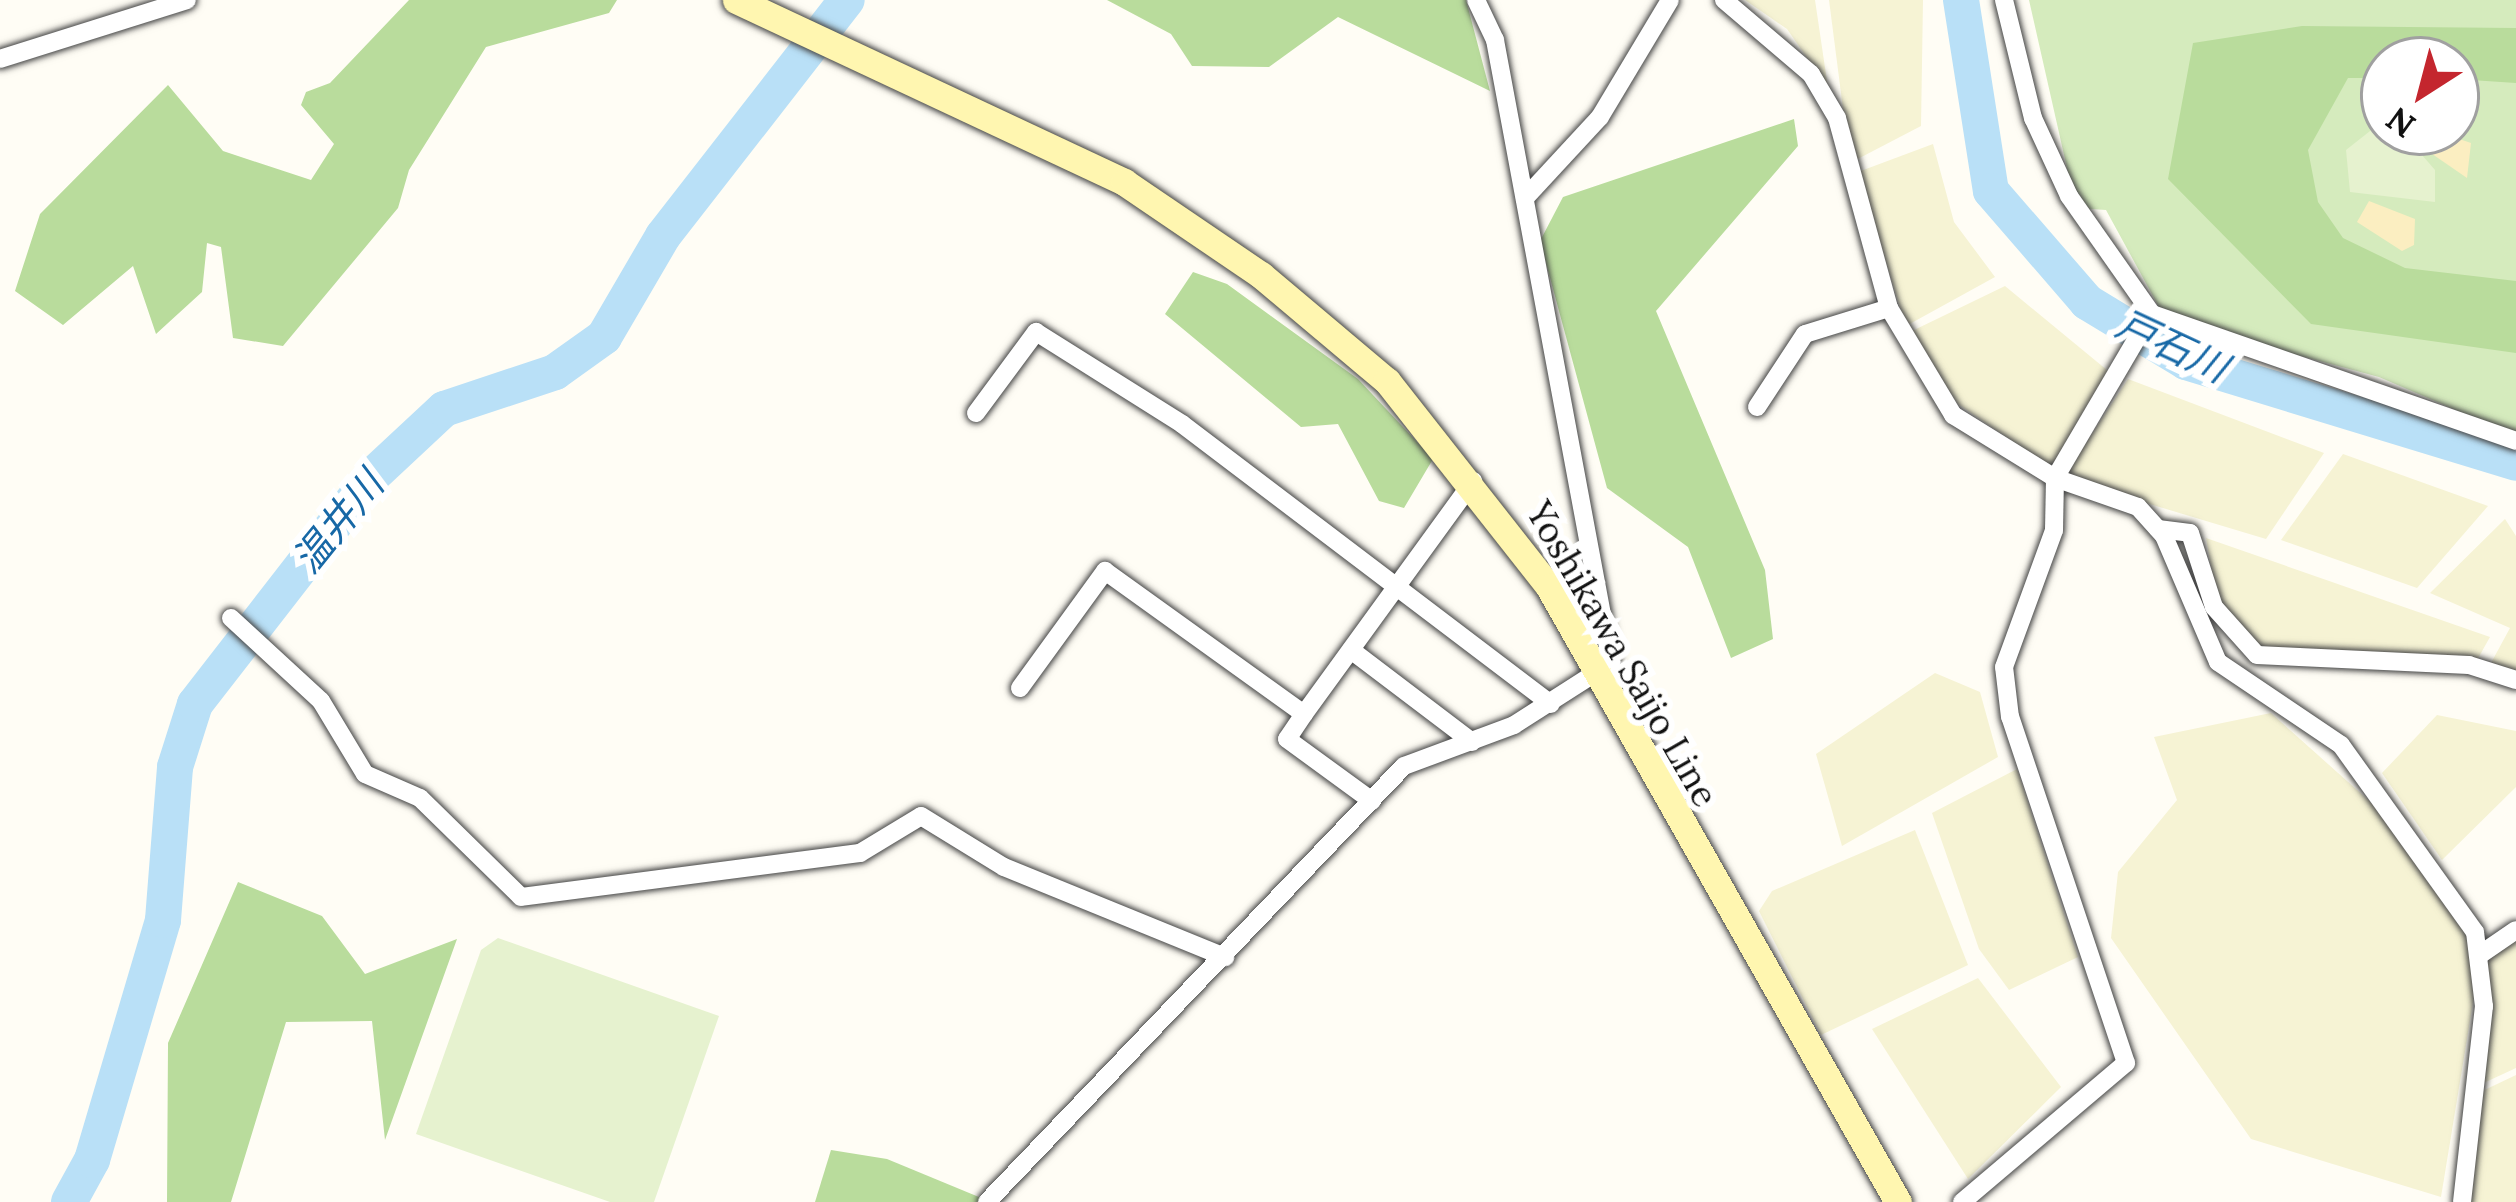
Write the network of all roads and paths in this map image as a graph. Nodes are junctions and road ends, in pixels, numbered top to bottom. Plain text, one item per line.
1 (187, 0) edge
2 (736, 0) edge
3 (1476, 0) edge
4 (1670, 0) edge
5 (1724, 0) edge
6 (2004, 0) edge
7 (0, 59) edge
8 (1525, 198) junction
9 (1889, 308) junction
10 (2149, 318) dead end
11 (1757, 407) dead end
12 (976, 413) dead end
13 (2516, 441) edge
14 (2054, 478) junction
15 (1473, 481) junction
16 (2158, 529) junction
17 (1396, 583) junction
18 (231, 618) dead end
19 (1351, 650) junction
20 (1598, 670) junction
21 (2516, 680) edge
22 (1020, 688) dead end
23 (1551, 704) junction
24 (1304, 714) junction
25 (1472, 742) junction
26 (1372, 801) junction
27 (2516, 930) edge
28 (2481, 954) junction
29 (1226, 957) junction
30 (987, 1202) edge
31 (1898, 1202) edge
32 (1962, 1202) edge
33 (2462, 1202) edge

1 - 7 street
2 - 15 main road, Yoshikawa Saijo Line
3 - 8 street
4 - 8 street
5 - 9 street
6 - 13 street
8 - 20 street
9 - 11 street
9 - 14 street
10 - 14 street
12 - 17 street
14 - 16 street
14 - 32 street
15 - 17 street
15 - 20 main road, Yoshikawa Saijo Line
16 - 21 street
16 - 28 street
17 - 19 street
17 - 23 street
18 - 29 street
19 - 24 street
19 - 25 street
20 - 23 street
20 - 31 main road, Yoshikawa Saijo Line
22 - 24 street
23 - 25 street
24 - 26 street
25 - 26 street
26 - 29 street
27 - 28 street
28 - 33 street
29 - 30 street

